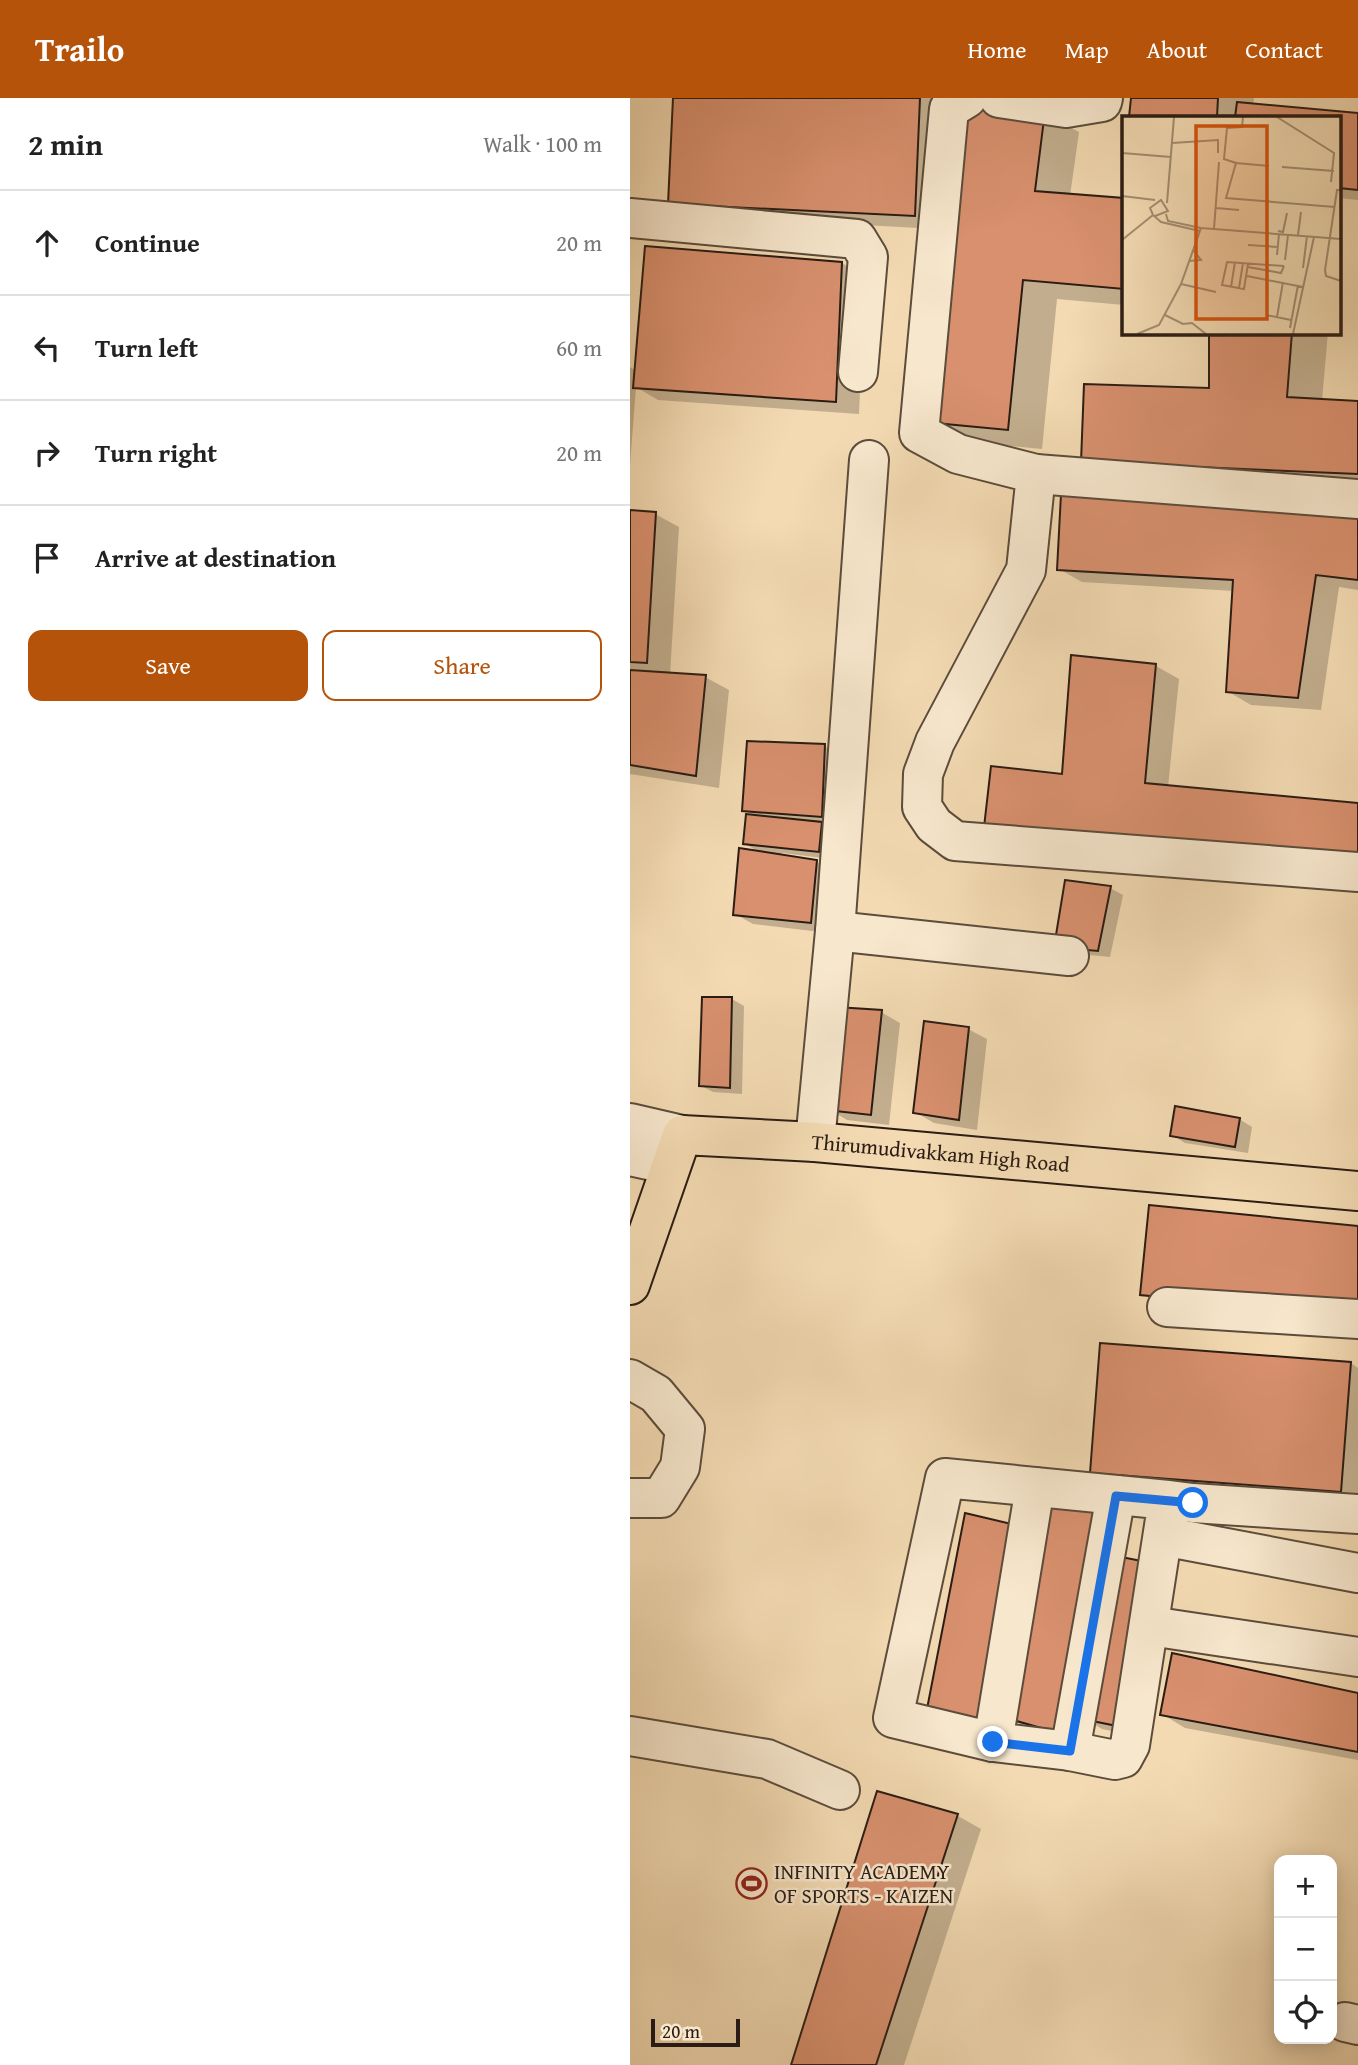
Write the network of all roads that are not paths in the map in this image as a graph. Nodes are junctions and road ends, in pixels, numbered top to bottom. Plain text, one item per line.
1 (967, 98) edge
2 (999, 98) edge
3 (1103, 98) edge
4 (630, 218) edge
5 (858, 372) dead end
6 (869, 460) dead end
7 (1036, 474) junction
8 (1358, 499) edge
9 (1358, 872) edge
10 (835, 932) junction
11 (1069, 956) dead end
12 (630, 1123) edge
13 (815, 1142) junction
14 (677, 1150) junction
15 (630, 1156) edge
16 (1358, 1191) edge
17 (630, 1285) edge
18 (1167, 1307) dead end
19 (1358, 1319) edge
20 (630, 1379) edge
21 (1035, 1487) junction
22 (1116, 1496) junction
23 (630, 1498) edge
24 (1358, 1514) edge
25 (1165, 1518) junction
26 (1358, 1573) edge
27 (1150, 1626) junction
28 (1358, 1657) edge
29 (630, 1736) edge
30 (993, 1742) junction
31 (1070, 1751) junction
32 (840, 1790) dead end

1 - 7 street
2 - 3 street
4 - 5 street
6 - 10 street
7 - 8 street
7 - 9 street
10 - 11 street
10 - 13 street
12 - 14 street
13 - 14 main road, Thirumudivakkam High Road
13 - 16 main road, Thirumudivakkam High Road
14 - 15 street
14 - 17 main road
18 - 19 street
20 - 23 street
21 - 22 street
21 - 30 street
21 - 30 street
22 - 25 street
22 - 31 street
24 - 25 street
25 - 26 street
25 - 27 street
27 - 28 street
27 - 31 street
29 - 32 street
30 - 31 street

